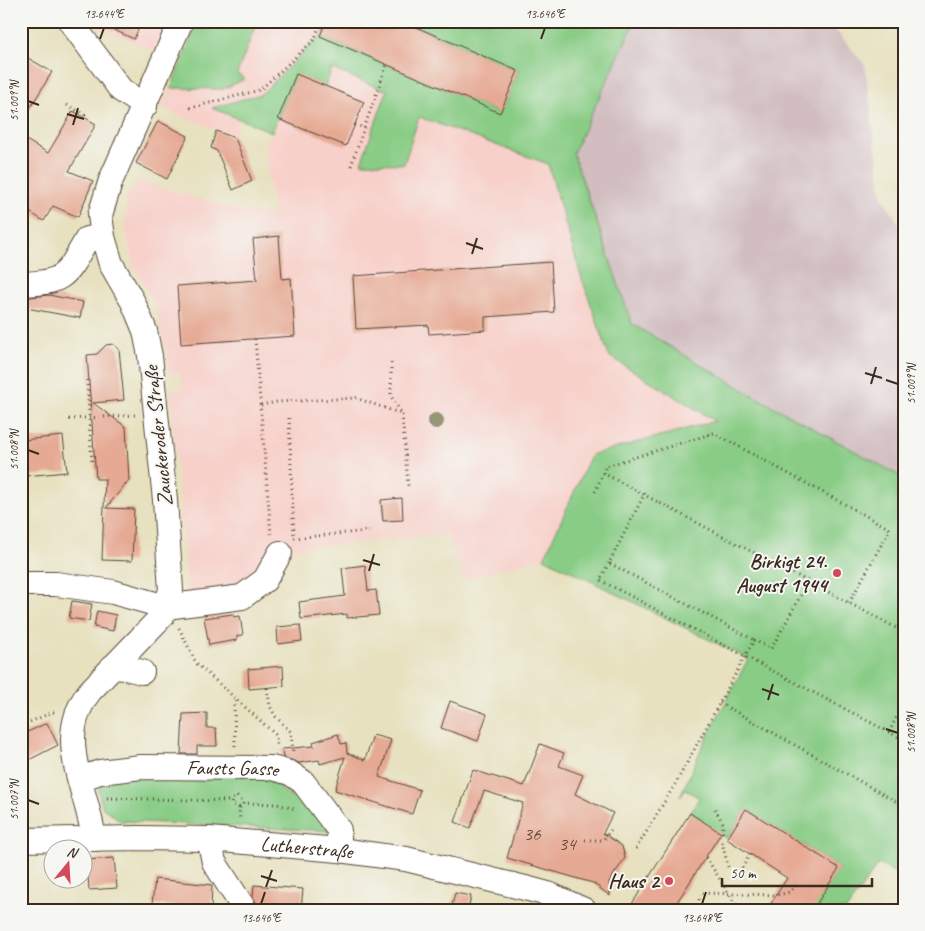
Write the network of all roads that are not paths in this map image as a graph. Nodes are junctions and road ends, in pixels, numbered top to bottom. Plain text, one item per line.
1 (70, 21) edge
2 (181, 21) edge
3 (145, 106) junction
4 (103, 237) junction
5 (21, 284) edge
6 (282, 552) road end
7 (21, 584) edge
8 (171, 614) junction
9 (112, 667) junction
10 (142, 672) dead end
11 (80, 779) junction
12 (94, 839) junction
13 (21, 840) edge
14 (209, 840) junction
15 (339, 850) junction
16 (245, 910) edge
17 (584, 910) edge

1 - 3 street
2 - 3 street, Zauckeroder Straße
3 - 4 street, Zauckeroder Straße
4 - 5 street
4 - 8 street, Zauckeroder Straße
6 - 8 street
7 - 8 street
8 - 9 street, Zauckeroder Straße
9 - 10 street
9 - 11 street, Zauckeroder Straße
11 - 12 street, Zauckeroder Straße
11 - 15 street, Fausts Gasse
12 - 13 street, Lutherstraße
12 - 14 street, Lutherstraße
14 - 15 street, Lutherstraße
14 - 16 street
15 - 17 street, Lutherstraße

